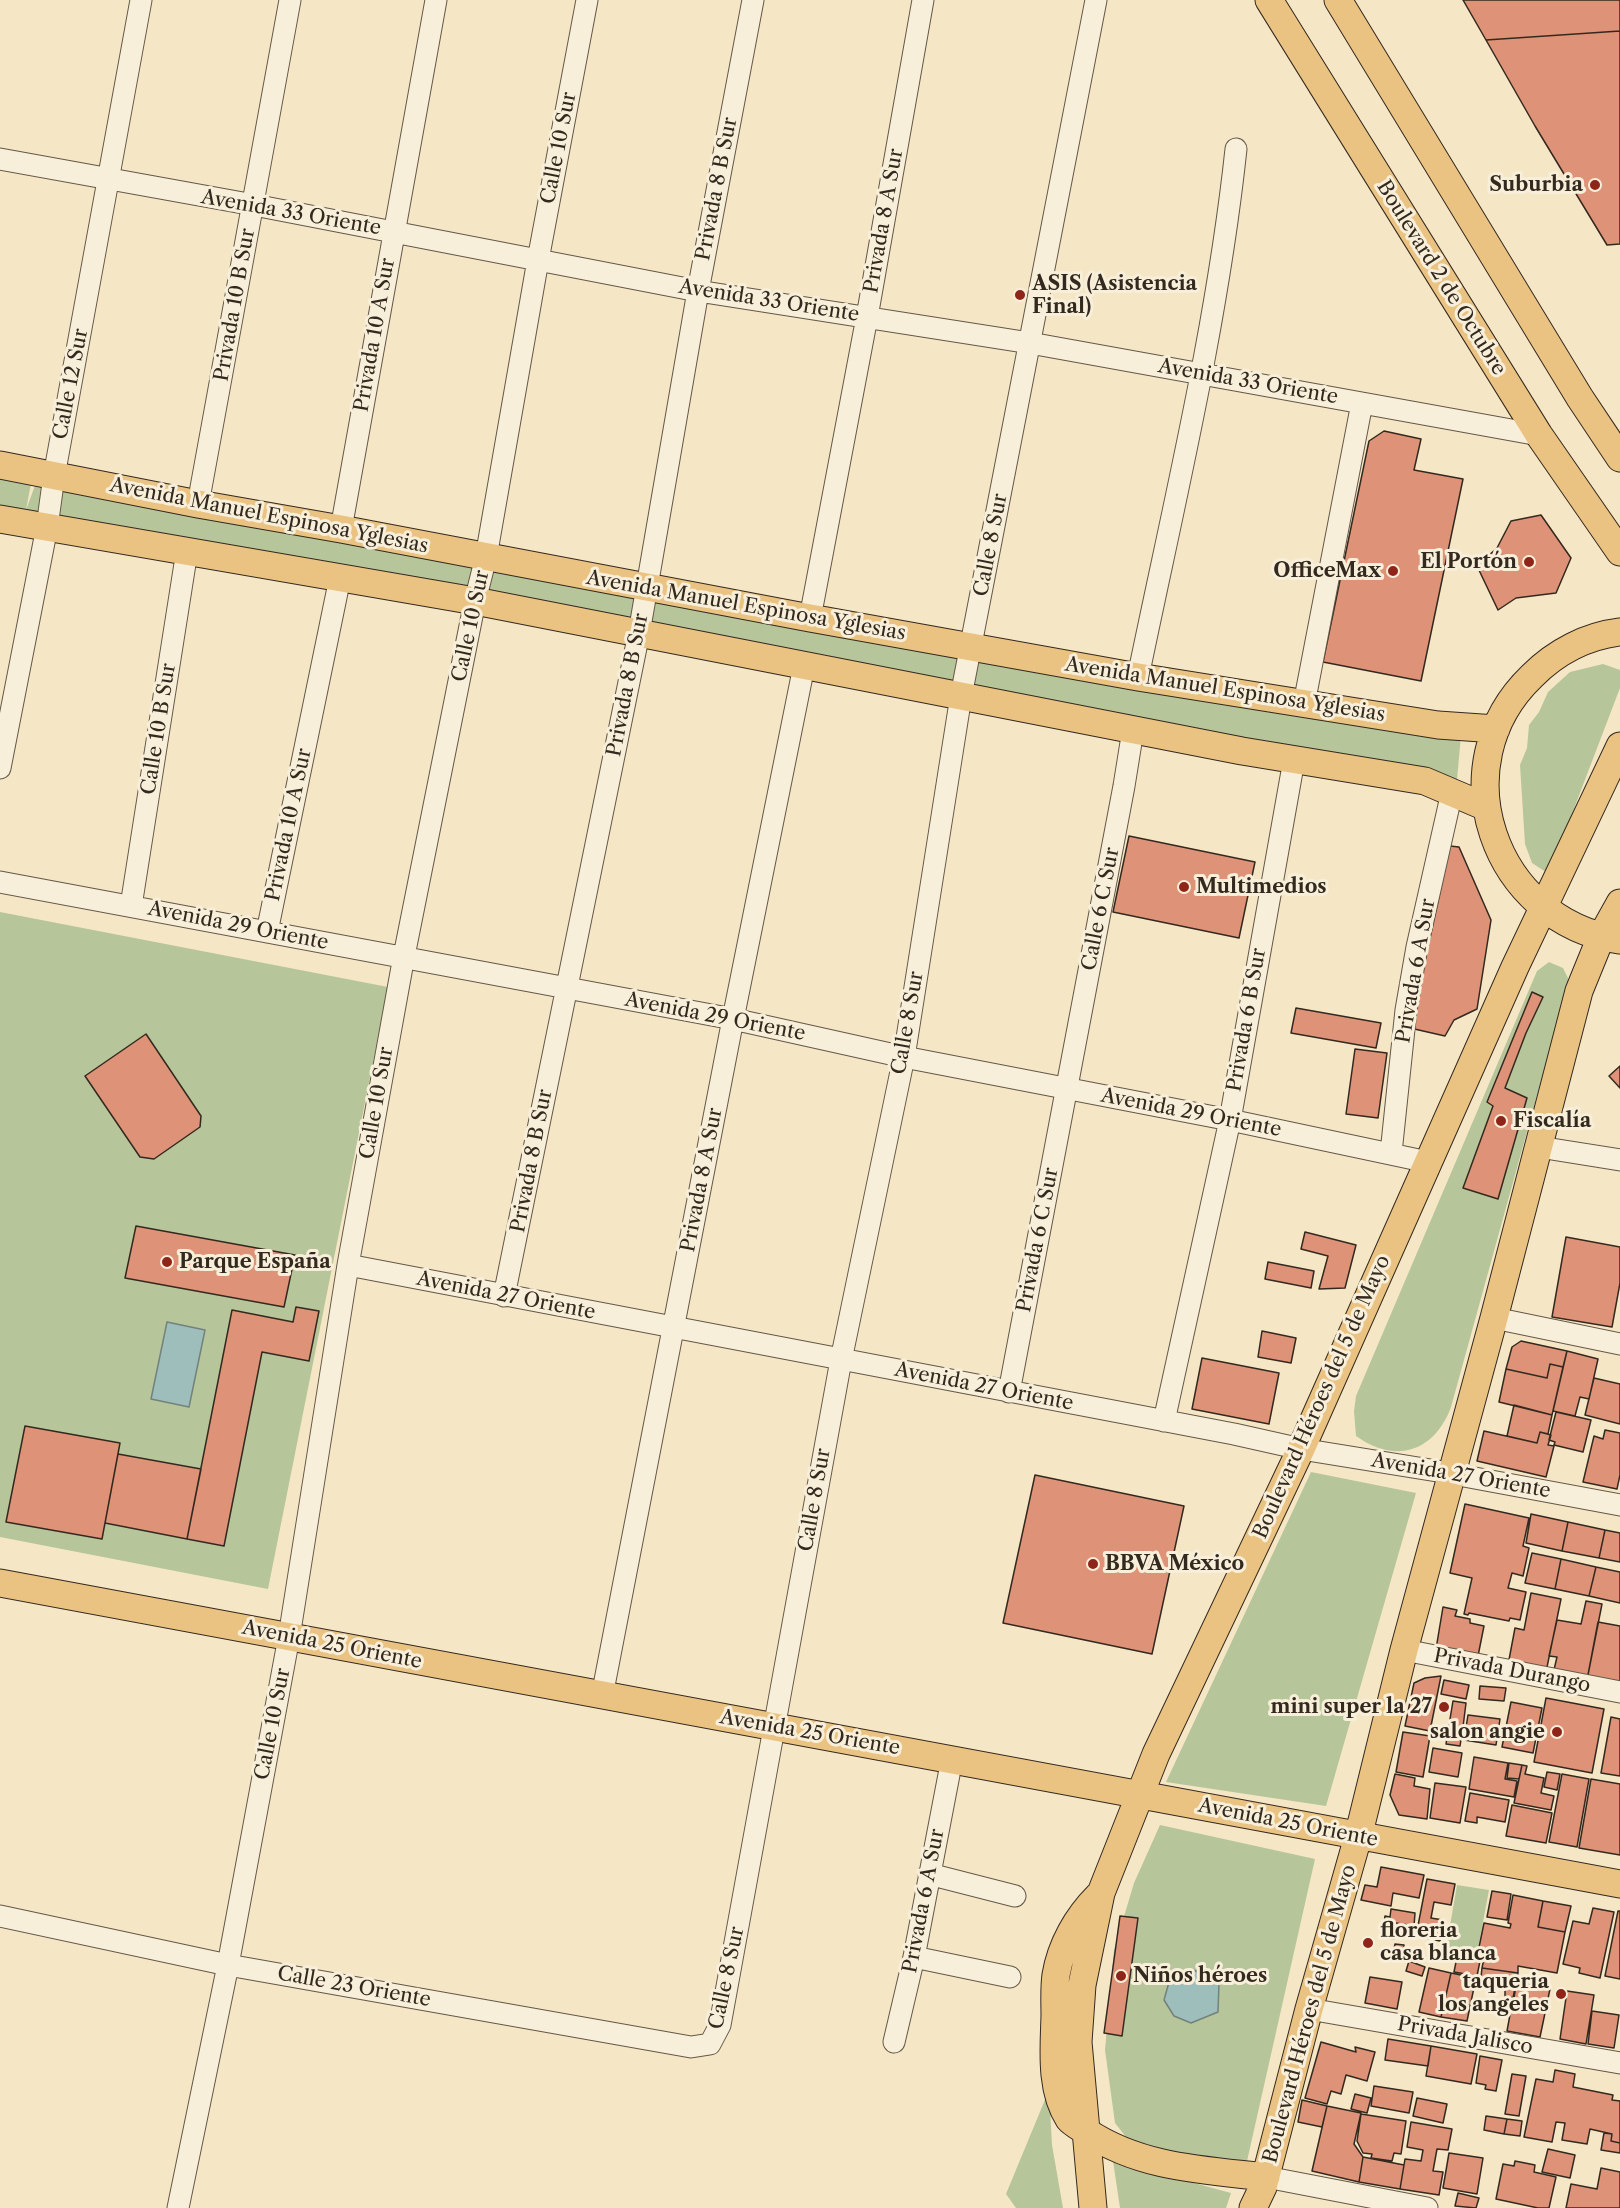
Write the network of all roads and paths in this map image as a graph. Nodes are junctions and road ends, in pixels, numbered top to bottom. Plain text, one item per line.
1 (141, 0) edge
2 (290, 0) edge
3 (435, 0) edge
4 (587, 0) edge
5 (753, 0) edge
6 (923, 0) edge
7 (1096, 0) edge
8 (1269, 0) edge
9 (1338, 0) edge
10 (1236, 149) dead end
11 (0, 159) edge
12 (109, 180) junction
13 (254, 205) junction
14 (393, 232) junction
15 (538, 260) junction
16 (698, 291) junction
17 (867, 317) junction
18 (1030, 343) junction
19 (1201, 373) junction
20 (1362, 403) junction
21 (1539, 435) junction
22 (1620, 458) edge
23 (0, 465) edge
24 (54, 476) junction
25 (198, 504) junction
26 (0, 519) edge
27 (47, 527) junction
28 (341, 529) junction
29 (187, 551) junction
30 (1620, 552) edge
31 (486, 557) junction
32 (340, 578) junction
33 (646, 587) junction
34 (475, 601) junction
35 (810, 618) junction
36 (1620, 632) edge
37 (639, 633) junction
38 (971, 647) junction
39 (804, 666) junction
40 (1138, 677) junction
41 (961, 696) junction
42 (1304, 704) junction
43 (1496, 729) junction
44 (1133, 730) junction
45 (1620, 746) edge
46 (1294, 760) junction
47 (0, 768) edge
48 (1452, 792) junction
49 (1486, 807) junction
50 (0, 882) edge
51 (1620, 903) edge
52 (131, 906) junction
53 (1544, 908) junction
54 (267, 932) junction
55 (1611, 938) edge
56 (404, 956) junction
57 (567, 988) junction
58 (733, 1019) junction
59 (904, 1057) junction
60 (1067, 1088) junction
61 (1230, 1120) junction
62 (1539, 1147) junction
63 (1391, 1153) junction
64 (1620, 1160) edge
65 (1428, 1162) junction
66 (348, 1265) junction
67 (504, 1296) junction
68 (1494, 1318) junction
69 (673, 1328) junction
70 (1620, 1344) edge
71 (841, 1360) junction
72 (1010, 1392) junction
73 (1164, 1421) junction
74 (1301, 1449) junction
75 (1452, 1474) junction
76 (1620, 1505) edge
77 (0, 1583) edge
78 (289, 1637) junction
79 (1404, 1650) junction
80 (1620, 1692) edge
81 (602, 1695) junction
82 (774, 1726) junction
83 (952, 1759) junction
84 (1140, 1794) junction
85 (1358, 1837) junction
86 (929, 1874) junction
87 (1620, 1884) edge
88 (1015, 1896) dead end
89 (0, 1916) edge
90 (914, 1957) junction
91 (228, 1965) junction
92 (1011, 1977) dead end
93 (1309, 2009) junction
94 (894, 2042) dead end
95 (710, 2044) joint
96 (1620, 2063) edge
97 (1087, 2132) junction
98 (1260, 2195) edge
99 (178, 2208) edge
100 (1093, 2208) edge
101 (1427, 2208) edge

1 - 12 street, Calle 12 Sur
2 - 13 street, Privada 10 B Sur
3 - 14 street, Privada 10 A Sur
4 - 15 street, Calle 10 Sur
5 - 16 street, Privada 8 B Sur
6 - 17 street, Privada 8 A Sur
7 - 18 street, Calle 8 Sur
8 - 21 main road, Boulevard 2 de Octubre
9 - 22 main road
10 - 19 street
11 - 12 street, Avenida 33 Oriente
12 - 13 street, Avenida 33 Oriente
12 - 24 street, Calle 12 Sur
13 - 14 street, Avenida 33 Oriente
13 - 25 street, Privada 10 B Sur
14 - 15 street, Avenida 33 Oriente
14 - 28 street, Privada 10 A Sur
15 - 16 street, Avenida 33 Oriente
15 - 31 street, Calle 10 Sur
16 - 17 street, Avenida 33 Oriente
16 - 33 street, Privada 8 B Sur
17 - 18 street, Avenida 33 Oriente
17 - 35 street, Privada 8 A Sur
18 - 19 street, Avenida 33 Oriente
18 - 38 street, Calle 8 Sur
19 - 20 street, Avenida 33 Oriente
19 - 40 street
20 - 21 street, Avenida 33 Oriente
20 - 42 street
21 - 30 main road, Boulevard 2 de Octubre
23 - 24 main road, Avenida Manuel Espinosa Yglesias
24 - 25 main road, Avenida Manuel Espinosa Yglesias
24 - 27 street, Calle 12 Sur
25 - 28 main road, Avenida Manuel Espinosa Yglesias
26 - 27 main road
27 - 29 main road
27 - 47 street, Calle 12 Sur
28 - 31 main road, Avenida Manuel Espinosa Yglesias
29 - 32 main road
29 - 52 street, Calle 10 B Sur
31 - 33 main road, Avenida Manuel Espinosa Yglesias
31 - 34 street, Calle 10 Sur
32 - 34 main road
32 - 54 street, Privada 10 A Sur
33 - 35 main road, Avenida Manuel Espinosa Yglesias
33 - 37 street, Privada 8 B Sur
34 - 37 main road
34 - 56 street, Calle 10 Sur
35 - 38 main road, Avenida Manuel Espinosa Yglesias
36 - 43 main road
37 - 39 main road
37 - 57 street, Privada 8 B Sur
38 - 40 main road, Avenida Manuel Espinosa Yglesias
38 - 41 street, Calle 8 Sur
39 - 41 main road
39 - 58 street, Privada 8 A Sur
40 - 42 main road, Avenida Manuel Espinosa Yglesias
41 - 44 main road
41 - 59 street, Calle 8 Sur
42 - 43 main road, Avenida Manuel Espinosa Yglesias
43 - 49 main road
44 - 46 main road
44 - 60 street, Calle 6 C Sur
45 - 53 main road, Boulevard Héroes del 5 de Mayo
46 - 48 main road
46 - 61 street, Privada 6 B Sur
48 - 49 main road
48 - 63 street, Privada 6 A Sur
49 - 53 main road
50 - 52 street, Avenida 29 Oriente
51 - 55 main road, Boulevard Héroes del 5 de Mayo
52 - 54 street, Avenida 29 Oriente
53 - 55 main road
53 - 65 main road, Boulevard Héroes del 5 de Mayo
54 - 56 street, Avenida 29 Oriente
55 - 62 main road, Boulevard Héroes del 5 de Mayo
56 - 57 street, Avenida 29 Oriente
56 - 66 street, Calle 10 Sur
57 - 58 street, Avenida 29 Oriente
57 - 67 street, Privada 8 B Sur
58 - 59 street, Avenida 29 Oriente
58 - 69 street, Privada 8 A Sur
59 - 60 street, Avenida 29 Oriente
59 - 71 street, Calle 8 Sur
60 - 61 street, Avenida 29 Oriente
60 - 72 street, Privada 6 C Sur
61 - 63 street, Avenida 29 Oriente
61 - 73 street, Privada 6 B Sur
62 - 64 street
62 - 68 main road, Boulevard Héroes del 5 de Mayo
63 - 65 street, Avenida 29 Oriente
65 - 74 main road, Boulevard Héroes del 5 de Mayo
66 - 67 street, Avenida 27 Oriente
66 - 78 street, Calle 10 Sur
67 - 69 street, Avenida 27 Oriente
68 - 70 street
68 - 75 main road, Boulevard Héroes del 5 de Mayo
69 - 71 street, Avenida 27 Oriente
69 - 81 street, Privada 8 A Sur
71 - 72 street, Avenida 27 Oriente
71 - 82 street, Calle 8 Sur
72 - 73 street, Avenida 27 Oriente
73 - 74 street, Avenida 27 Oriente
74 - 75 street, Avenida 27 Oriente
74 - 84 main road, Boulevard Héroes del 5 de Mayo
75 - 76 street, Avenida 27 Oriente
75 - 79 main road, Boulevard Héroes del 5 de Mayo
77 - 78 main road, Avenida 25 Oriente
78 - 81 main road, Avenida 25 Oriente
78 - 91 street, Calle 10 Sur
79 - 80 street, Privada Durango
79 - 85 main road, Boulevard Héroes del 5 de Mayo
81 - 82 main road, Avenida 25 Oriente
82 - 83 main road, Avenida 25 Oriente
82 - 95 street, Calle 8 Sur
83 - 84 main road, Avenida 25 Oriente
83 - 86 street, Privada 6 A Sur
84 - 85 main road, Avenida 25 Oriente
84 - 97 main road, Boulevard Héroes del 5 de Mayo
85 - 87 main road, Avenida 25 Oriente
85 - 93 main road, Boulevard Héroes del 5 de Mayo
86 - 88 street
86 - 90 street, Privada 6 A Sur
89 - 91 street, Calle 23 Oriente
90 - 92 street
90 - 94 street, Privada 6 A Sur
91 - 95 street, Calle 23 Oriente
91 - 99 street, Calle 10 Sur
93 - 96 street, Privada Jalisco
93 - 98 main road, Boulevard Héroes del 5 de Mayo
97 - 98 main road
97 - 100 main road
98 - 101 street

